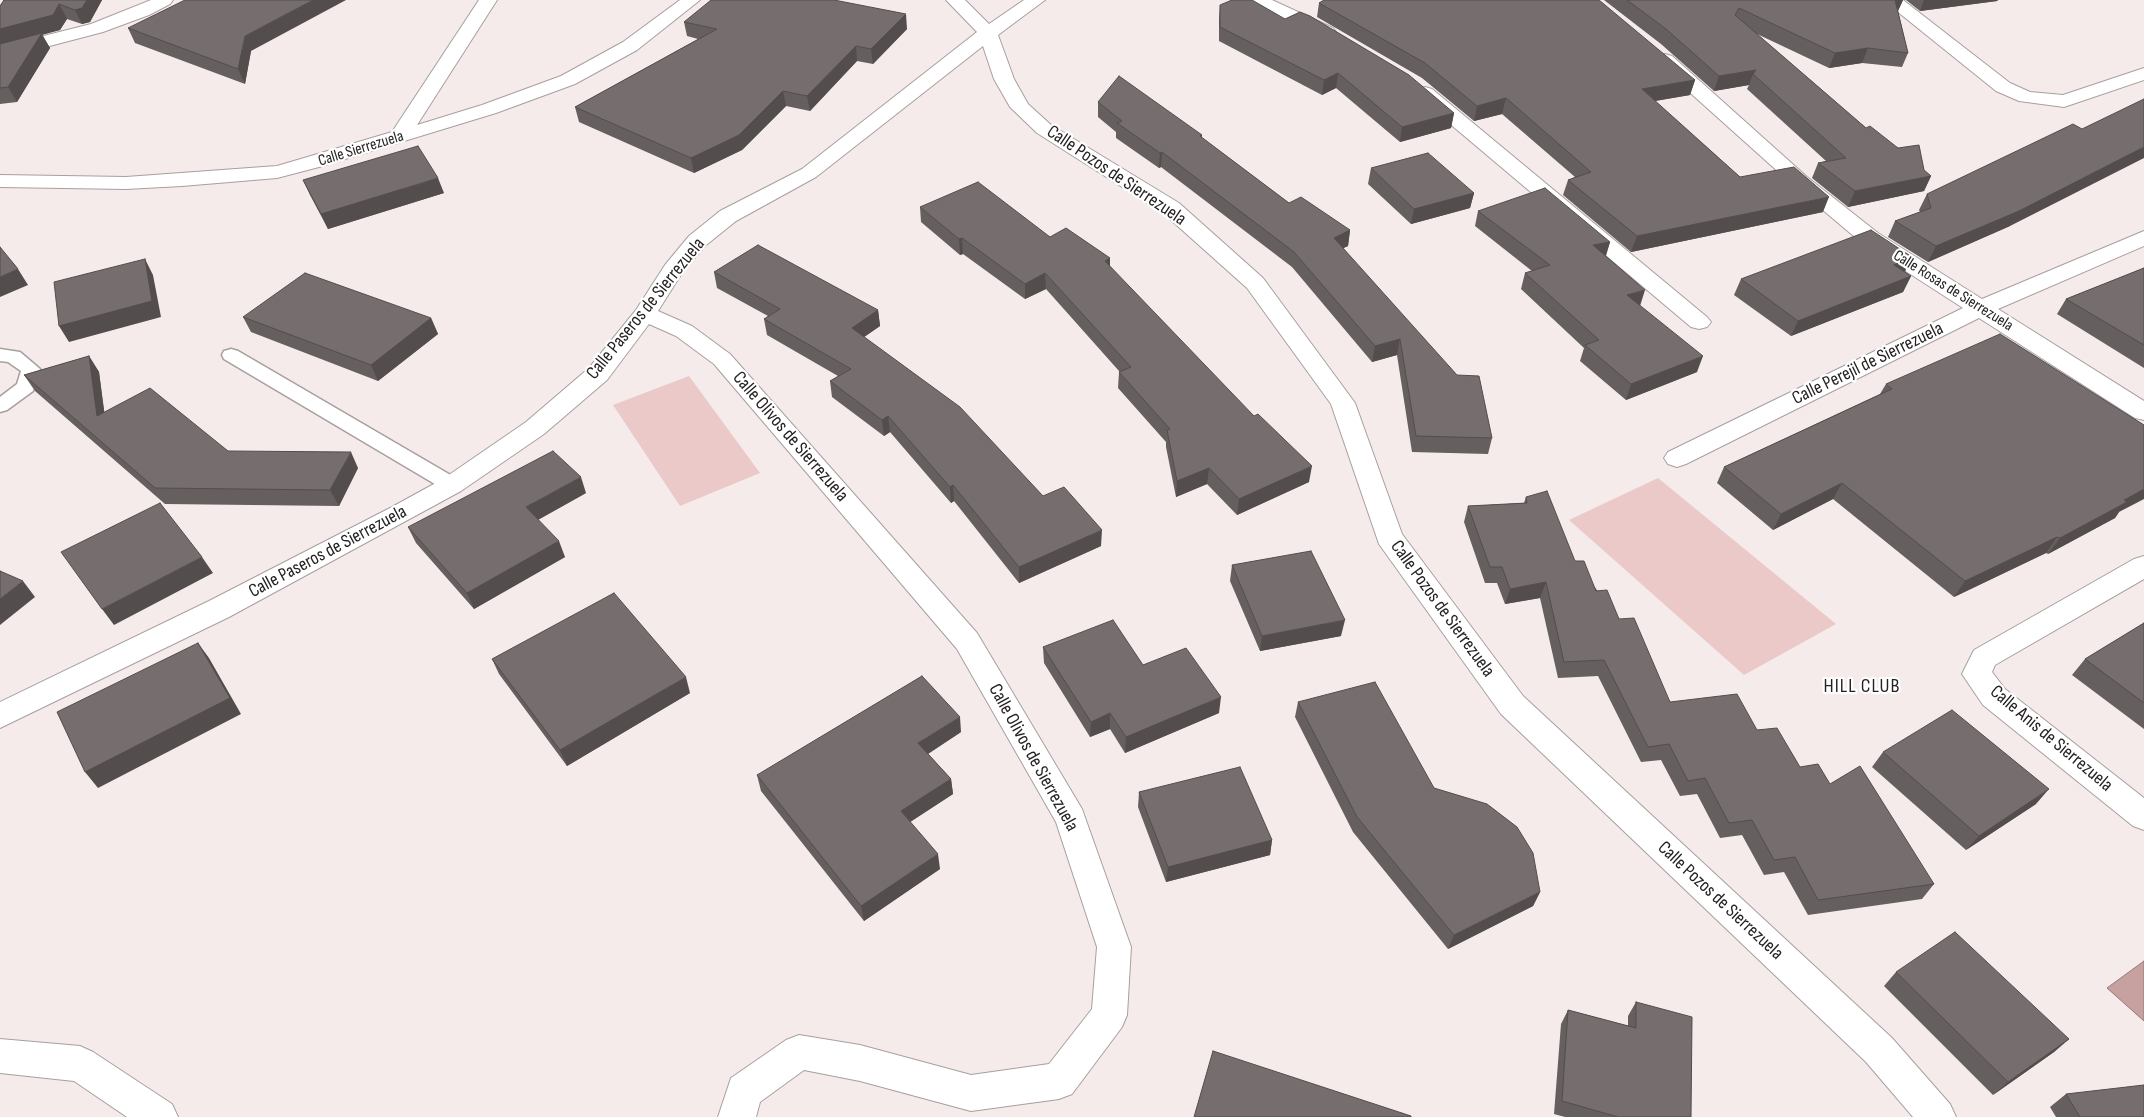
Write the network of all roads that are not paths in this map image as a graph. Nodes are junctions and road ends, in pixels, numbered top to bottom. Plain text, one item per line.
1 (164, 0) edge
2 (488, 0) edge
3 (691, 0) edge
4 (955, 0) edge
5 (1036, 0) edge
6 (1258, 0) edge
7 (1892, 0) edge
8 (988, 33) junction
9 (1340, 40) edge
10 (1653, 49) edge
11 (0, 53) edge
12 (2144, 74) edge
13 (1406, 79) edge
14 (399, 137) junction
15 (0, 181) edge
16 (2144, 238) edge
17 (1981, 308) junction
18 (645, 314) junction
19 (1699, 322) dead end
20 (0, 355) edge
21 (230, 355) dead end
22 (0, 406) edge
23 (2144, 412) edge
24 (1676, 458) dead end
25 (452, 485) junction
26 (2144, 566) edge
27 (0, 716) edge
28 (2144, 816) edge
29 (0, 1056) edge
30 (159, 1117) edge
31 (737, 1117) edge
32 (1937, 1117) edge

1 - 11 street
2 - 14 street
3 - 14 street, Calle Sierrezuela
4 - 8 street, Calle Pozos de Sierrezuela
5 - 8 street, Calle Paseros de Sierrezuela
6 - 9 street
7 - 12 street
8 - 18 street, Calle Paseros de Sierrezuela
8 - 32 street, Calle Pozos de Sierrezuela
10 - 17 street, Calle Rosas de Sierrezuela
13 - 19 street
14 - 15 street, Calle Sierrezuela
16 - 17 street, Calle Perejil de Sierrezuela
17 - 23 street, Calle Rosas de Sierrezuela
17 - 24 street, Calle Perejil de Sierrezuela
18 - 25 street, Calle Paseros de Sierrezuela
18 - 31 street, Calle Olivos de Sierrezuela
20 - 22 lane
21 - 25 lane
25 - 27 street, Calle Paseros de Sierrezuela
26 - 28 street, Calle Anis de Sierrezuela
29 - 30 street

